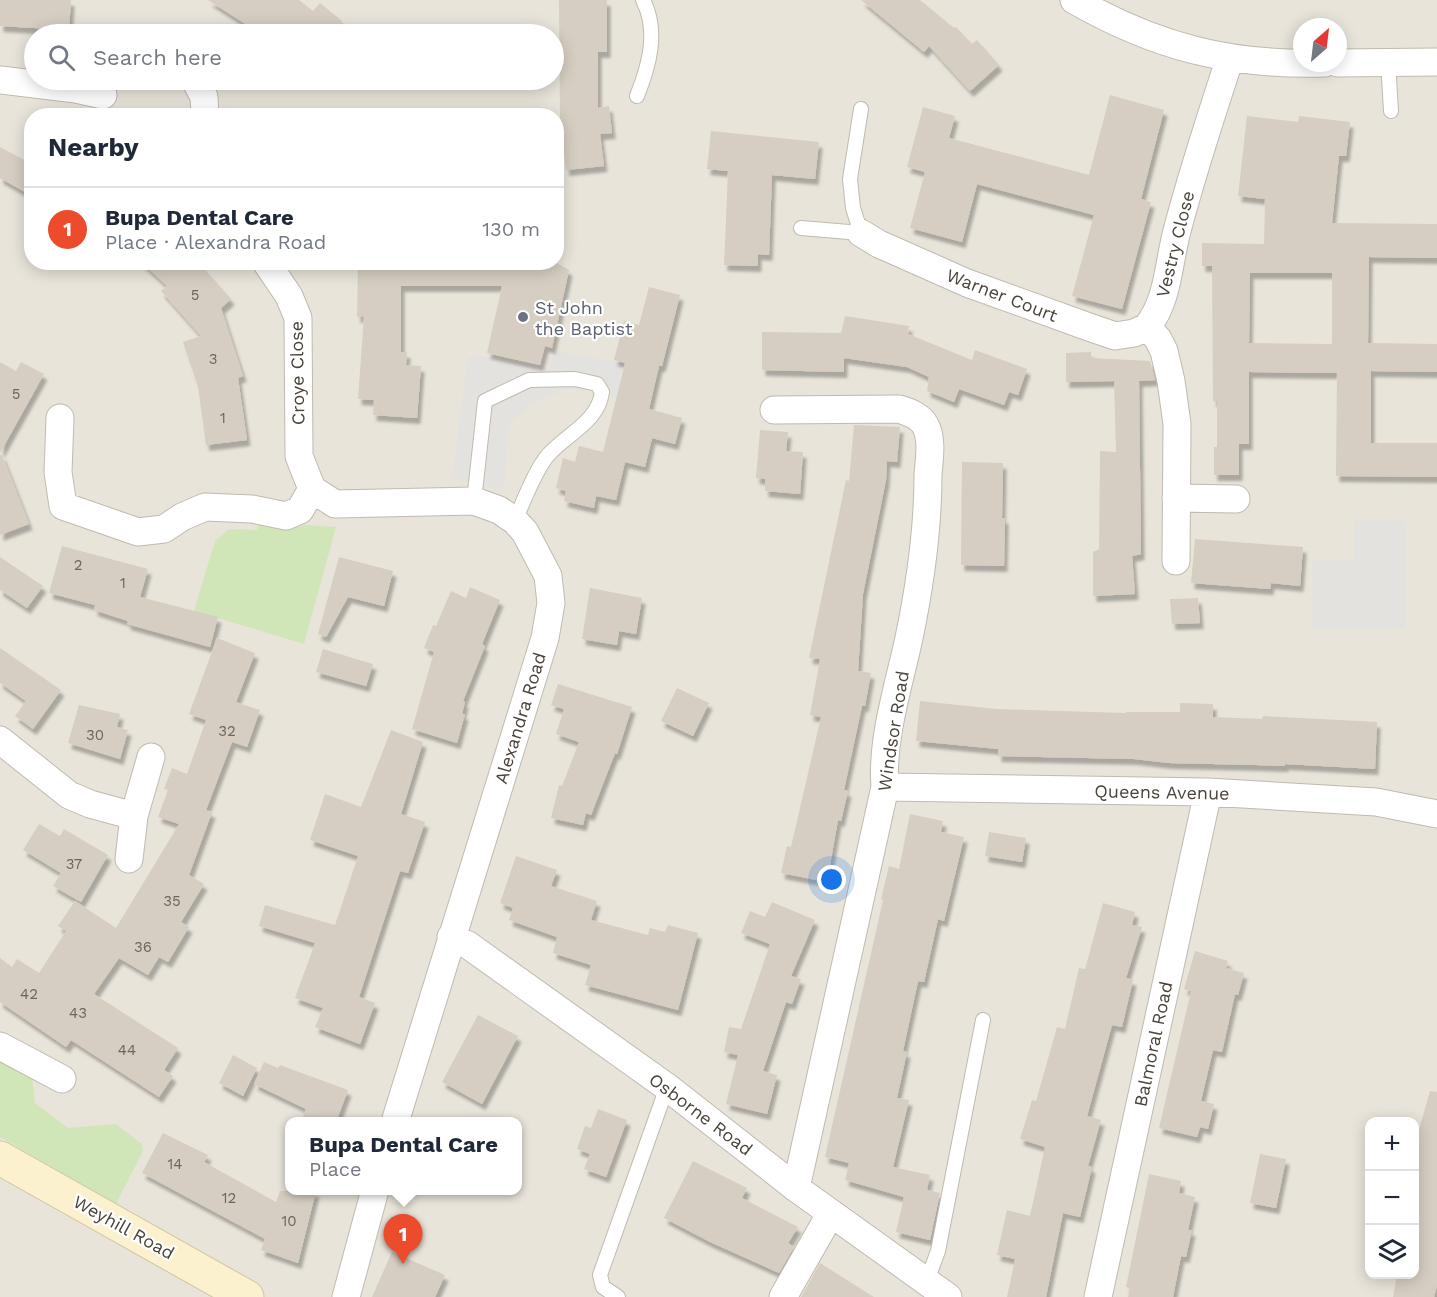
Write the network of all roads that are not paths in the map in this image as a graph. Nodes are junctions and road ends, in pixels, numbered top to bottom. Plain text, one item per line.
1 (643, 0) edge
2 (1074, 0) edge
3 (1230, 58) junction
4 (1388, 61) junction
5 (1437, 62) edge
6 (1347, 63) edge
7 (1293, 64) edge
8 (0, 80) edge
9 (24, 83) edge
10 (80, 90) edge
11 (200, 90) edge
12 (637, 96) dead end
13 (105, 97) edge
14 (205, 108) edge
15 (861, 109) dead end
16 (1391, 111) dead end
17 (801, 228) dead end
18 (861, 233) junction
19 (271, 270) edge
20 (1147, 327) junction
21 (774, 410) dead end
22 (60, 418) dead end
23 (312, 489) junction
24 (1176, 498) junction
25 (1236, 499) dead end
26 (474, 501) junction
27 (515, 521) junction
28 (1176, 561) dead end
29 (0, 740) edge
30 (151, 757) dead end
31 (885, 787) junction
32 (1209, 792) junction
33 (1437, 814) edge
34 (134, 816) junction
35 (129, 859) dead end
36 (451, 937) junction
37 (983, 1020) dead end
38 (0, 1046) edge
39 (62, 1079) dead end
40 (667, 1087) junction
41 (397, 1117) edge
42 (0, 1158) edge
43 (796, 1188) junction
44 (374, 1195) edge
45 (831, 1213) junction
46 (927, 1281) junction
47 (247, 1297) edge
48 (346, 1297) edge
49 (618, 1297) edge
50 (783, 1297) edge
51 (948, 1297) edge
52 (1098, 1297) edge

1 - 12 lane
2 - 3 street
3 - 7 street
3 - 20 street, Vestry Close
4 - 5 street
4 - 6 street
4 - 16 lane
8 - 9 street
10 - 13 street
11 - 14 street
15 - 18 lane
17 - 18 lane
18 - 20 street, Warner Court
19 - 23 street, Croye Close
20 - 24 street
21 - 31 street, Windsor Road
22 - 23 street
23 - 26 street, Alexandra Road
24 - 25 street
24 - 28 street
26 - 27 street, Alexandra Road
26 - 27 lane
27 - 36 street, Alexandra Road
29 - 34 street
30 - 34 street
31 - 32 street, Queens Avenue
31 - 43 street, Windsor Road
32 - 33 street, Queens Avenue
32 - 52 street, Balmoral Road
34 - 35 street
36 - 40 street, Osborne Road
36 - 41 street, Alexandra Road
37 - 46 lane
38 - 39 street
40 - 43 street, Osborne Road
40 - 49 lane
42 - 47 main road, Weyhill Road
43 - 45 street, Osborne Road
44 - 48 street
45 - 46 street, Osborne Road
45 - 50 street
46 - 51 street, Osborne Road

